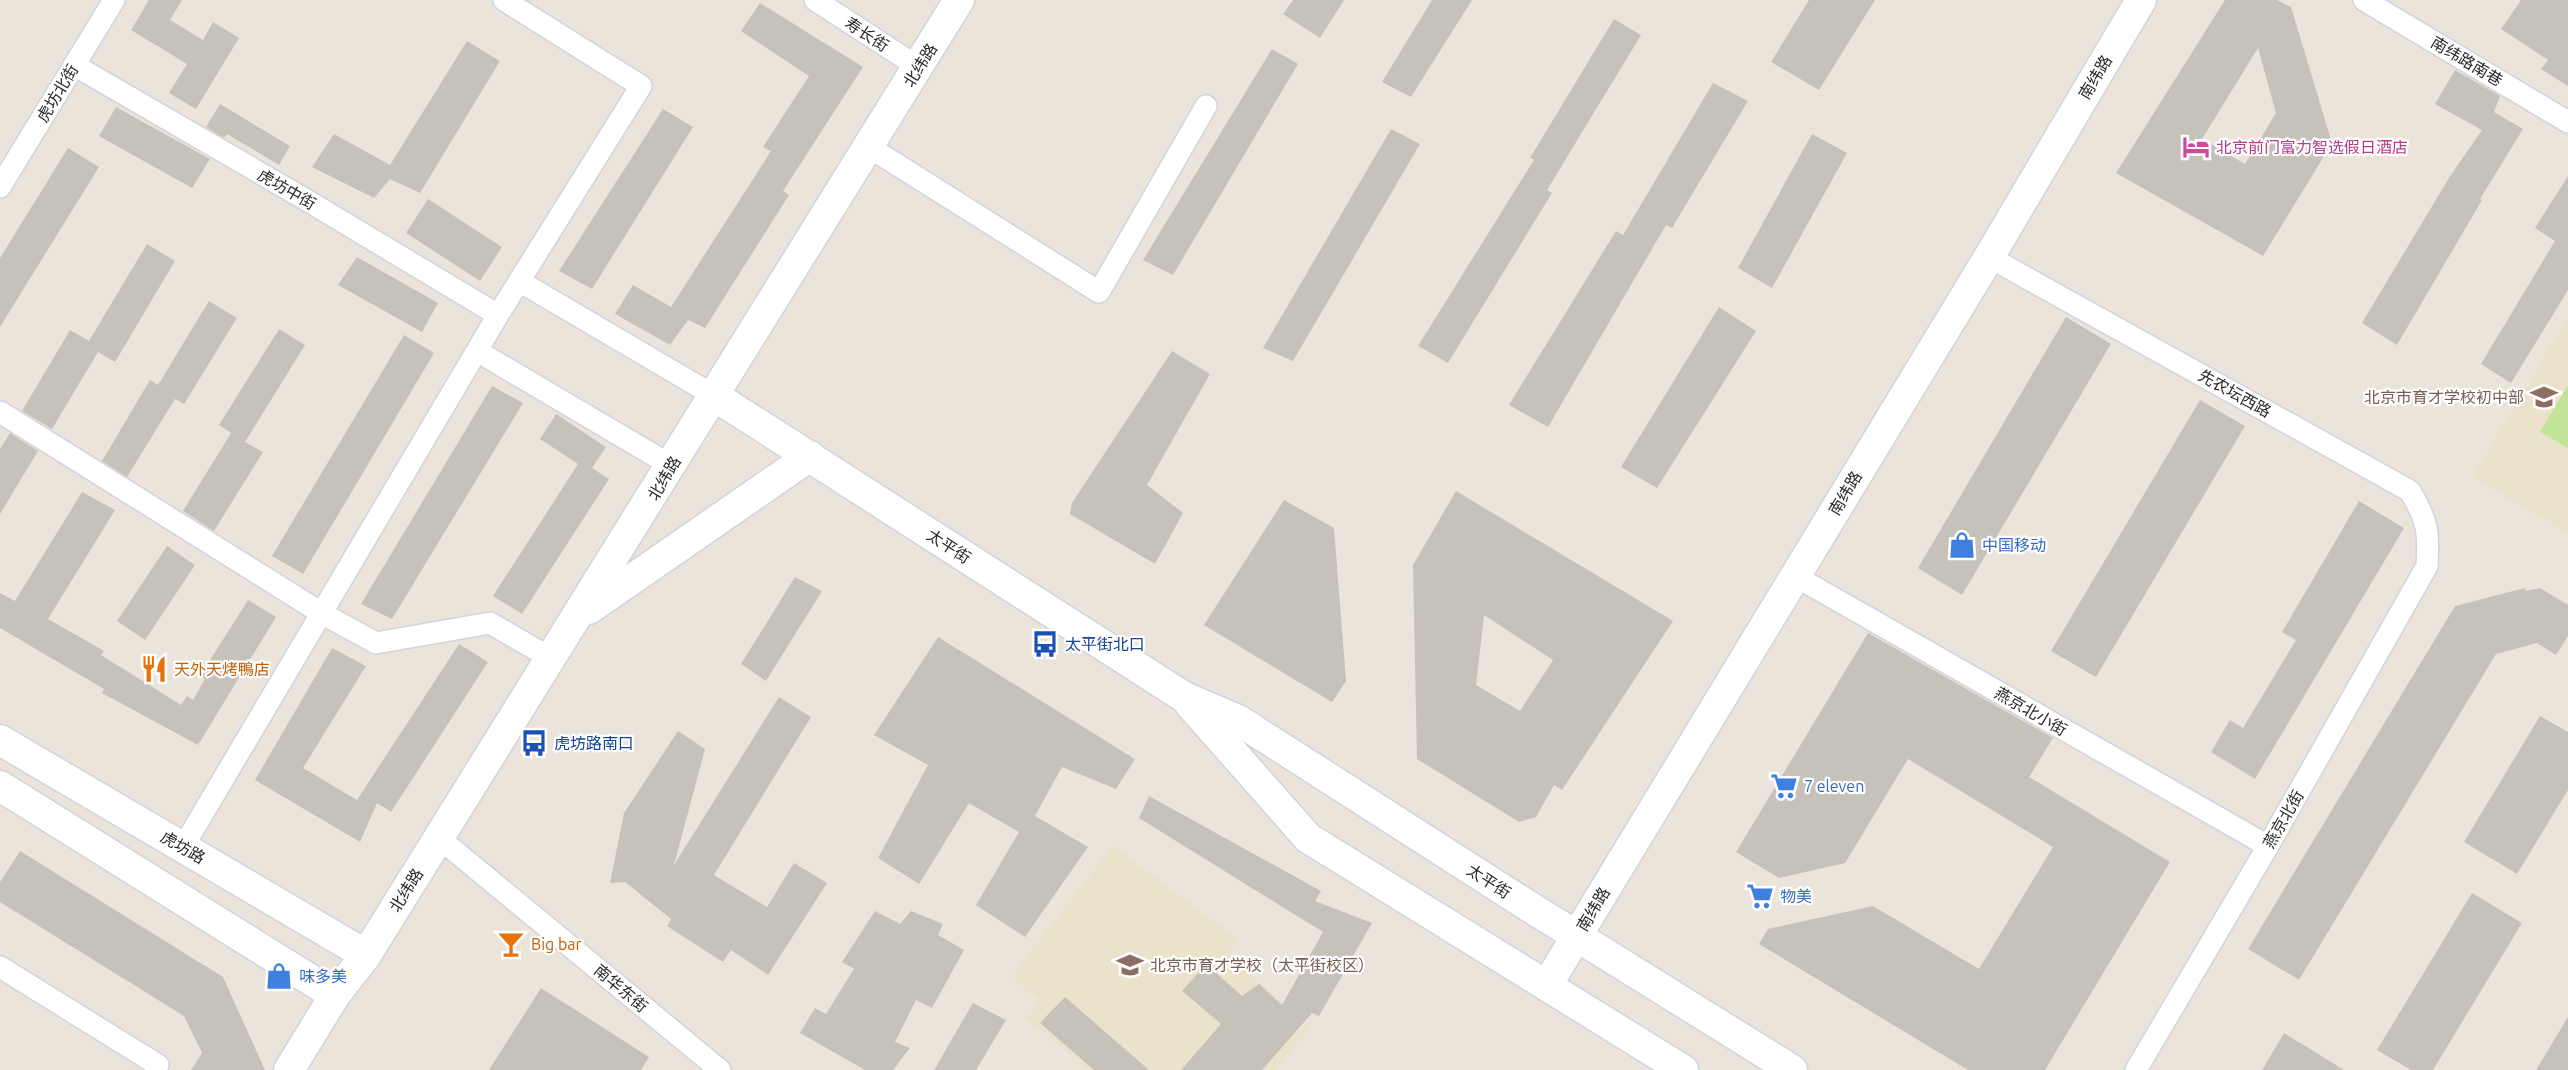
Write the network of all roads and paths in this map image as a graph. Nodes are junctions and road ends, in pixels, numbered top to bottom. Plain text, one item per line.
1 (114, 0) edge
2 (504, 0) edge
3 (815, 0) edge
4 (960, 0) edge
5 (2140, 0) edge
6 (2364, 0) edge
7 (74, 65) junction
8 (918, 67) junction
9 (1206, 106) dead end
10 (2568, 123) edge
11 (869, 147) junction
12 (0, 187) edge
13 (1989, 257) junction
14 (519, 281) junction
15 (498, 315) junction
16 (477, 351) junction
17 (713, 395) junction
18 (0, 412) edge
19 (810, 456) junction
20 (672, 466) junction
21 (2427, 566) joint
22 (1795, 576) junction
23 (323, 614) junction
24 (579, 616) junction
25 (552, 659) junction
26 (1184, 697) junction
27 (0, 740) edge
28 (0, 786) edge
29 (439, 838) junction
30 (2268, 846) junction
31 (183, 847) junction
32 (1576, 936) junction
33 (366, 955) junction
34 (0, 967) edge
35 (1547, 985) junction
36 (335, 995) junction
37 (697, 1062) edge
38 (155, 1070) edge
39 (275, 1070) edge
40 (289, 1070) edge
41 (720, 1070) edge
42 (1683, 1070) edge
43 (1792, 1070) edge
44 (2136, 1070) edge

1 - 7 street, 虎坊北街
2 - 14 street
3 - 8 street, 寿长街
4 - 8 main road, 北纬路
5 - 13 main road, 南纬路
6 - 10 street, 南纬路南巷
7 - 12 street, 虎坊北街
7 - 15 street, 虎坊中街
8 - 11 main road, 北纬路
9 - 11 street
11 - 17 main road, 北纬路
13 - 21 street, 先农坛西路
13 - 22 main road, 南纬路
14 - 15 street
14 - 17 street
15 - 16 street
16 - 20 street
16 - 23 street
17 - 19 main road, 太平街
17 - 20 main road, 北纬路
18 - 23 street
19 - 24 main road
19 - 26 main road, 太平街
20 - 24 main road, 北纬路
21 - 30 street, 燕京北街
22 - 30 street, 燕京北小街
22 - 32 main road, 南纬路
23 - 25 street
23 - 31 street
24 - 25 main road, 北纬路
25 - 29 main road, 北纬路
26 - 32 main road, 太平街
26 - 35 main road, 太平街
27 - 31 main road, 虎坊路
28 - 36 main road
29 - 33 main road, 北纬路
29 - 37 street, 南华东街
30 - 44 street, 燕京北街
31 - 33 main road, 虎坊路
32 - 35 main road, 南纬路
32 - 43 main road, 太平街
33 - 36 main road, 北纬路
34 - 38 street
35 - 42 main road, 太平街
36 - 39 main road
36 - 40 main road
37 - 41 street, 南华东街

